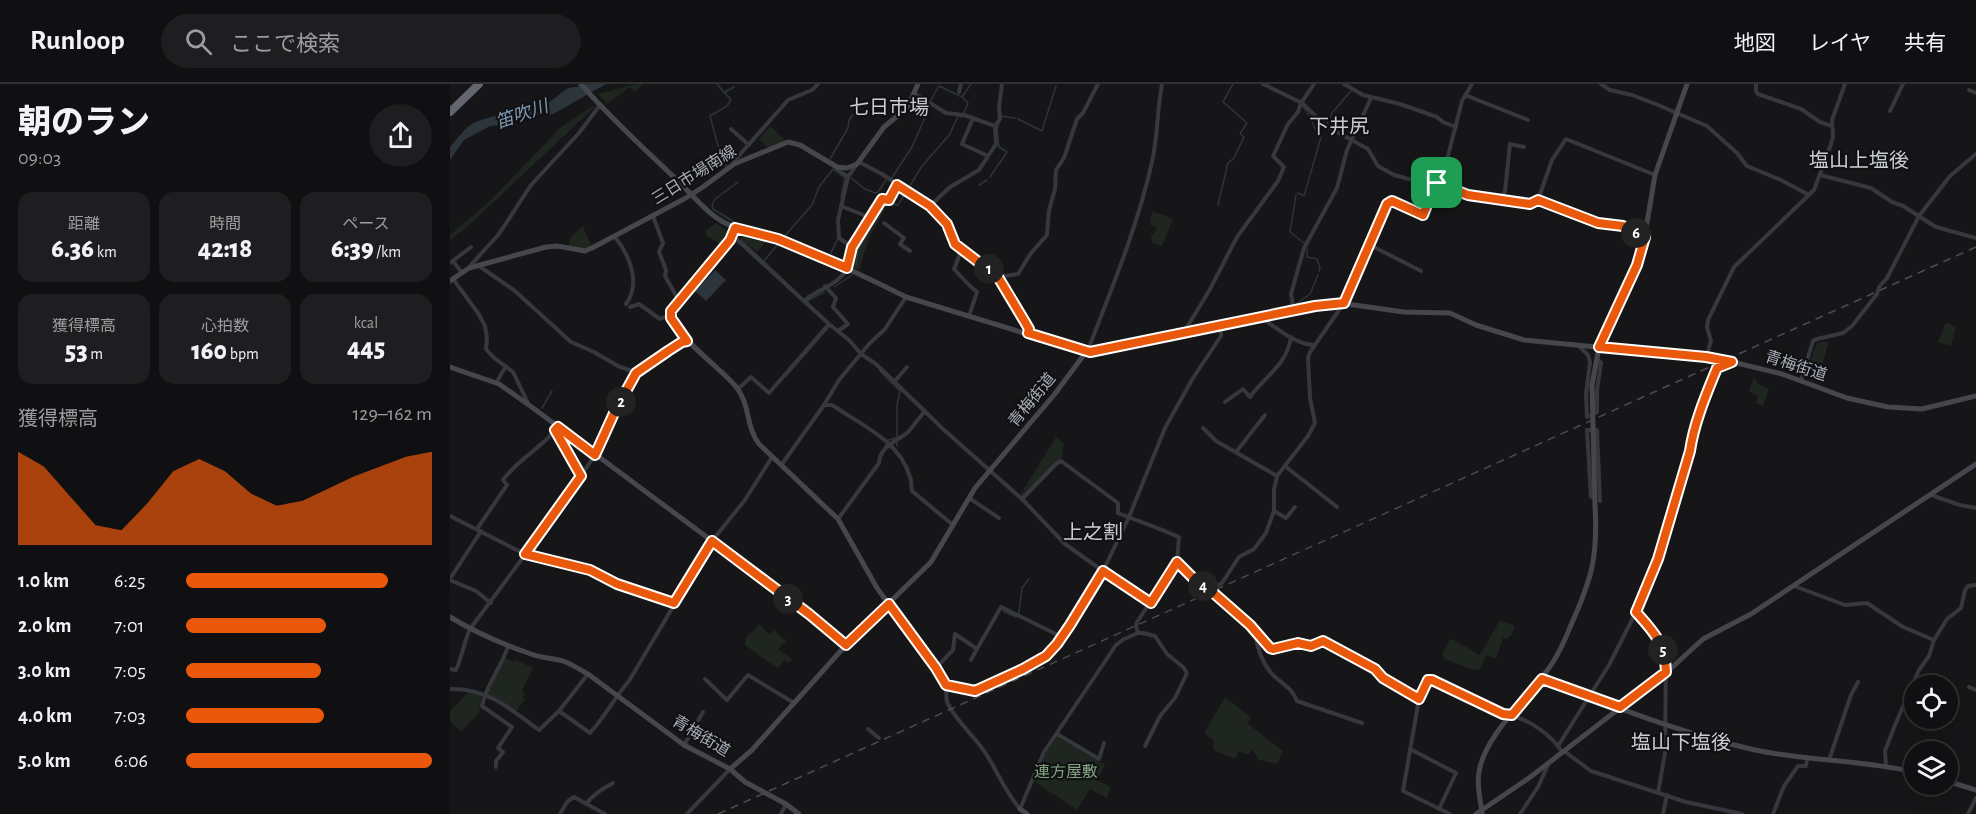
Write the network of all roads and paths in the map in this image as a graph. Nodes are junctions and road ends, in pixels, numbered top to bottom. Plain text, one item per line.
1 (479, 84) edge
2 (581, 84) edge
3 (818, 84) edge
4 (918, 84) edge
5 (962, 84) edge
6 (1002, 84) edge
7 (1098, 84) edge
8 (1162, 84) edge
9 (1263, 84) edge
10 (1314, 84) edge
11 (1344, 84) edge
12 (1472, 84) edge
13 (1601, 84) edge
14 (1687, 84) edge
15 (1756, 84) edge
16 (1845, 84) edge
17 (1903, 84) edge
18 (1969, 90) dead end
19 (959, 92) dead end
20 (914, 93) junction
21 (1976, 93) edge
22 (1466, 95) junction
23 (1371, 98) junction
24 (600, 105) junction
25 (1301, 105) junction
26 (1890, 111) dead end
27 (450, 112) edge
28 (1677, 113) junction
29 (973, 118) junction
30 (1528, 120) dead end
31 (996, 126) junction
32 (1832, 126) junction
33 (1456, 127) junction
34 (731, 129) dead end
35 (1352, 141) junction
36 (749, 145) junction
37 (1524, 147) dead end
38 (1976, 154) edge
39 (988, 156) junction
40 (858, 163) junction
41 (734, 164) junction
42 (837, 167) junction
43 (1655, 175) junction
44 (1820, 175) junction
45 (848, 177) junction
46 (1436, 184) junction
47 (897, 185) junction
48 (691, 195) junction
49 (1809, 195) junction
50 (1501, 200) junction
51 (1538, 200) junction
52 (841, 206) junction
53 (930, 206) junction
54 (653, 216) junction
55 (1920, 216) junction
56 (871, 218) junction
57 (884, 222) dead end
58 (735, 228) junction
59 (733, 236) junction
60 (615, 237) junction
61 (1645, 237) junction
62 (1976, 238) edge
63 (1368, 244) junction
64 (471, 247) dead end
65 (852, 247) junction
66 (962, 249) junction
67 (910, 251) dead end
68 (452, 262) edge
69 (478, 266) junction
70 (469, 268) junction
71 (847, 268) junction
72 (1420, 271) dead end
73 (462, 273) junction
74 (998, 277) junction
75 (452, 280) edge
76 (825, 286) junction
77 (906, 297) junction
78 (679, 301) junction
79 (804, 301) junction
80 (1344, 303) junction
81 (1294, 311) junction
82 (670, 315) junction
83 (969, 316) junction
84 (1261, 318) junction
85 (829, 324) junction
86 (1221, 325) junction
87 (838, 331) junction
88 (1028, 333) junction
89 (1183, 333) junction
90 (1291, 337) junction
91 (687, 341) junction
92 (1314, 345) junction
93 (1578, 345) junction
94 (1599, 347) junction
95 (1088, 352) junction
96 (861, 354) junction
97 (1706, 357) junction
98 (1596, 358) junction
99 (1732, 362) junction
100 (506, 366) junction
101 (450, 367) edge
102 (907, 367) dead end
103 (636, 373) junction
104 (1801, 380) junction
105 (894, 382) junction
106 (496, 383) junction
107 (738, 389) junction
108 (1976, 396) edge
109 (1225, 402) dead end
110 (530, 405) junction
111 (824, 405) junction
112 (925, 411) junction
113 (1264, 415) dead end
114 (557, 428) junction
115 (1203, 428) dead end
116 (888, 443) junction
117 (1236, 452) junction
118 (595, 455) junction
119 (772, 457) junction
120 (782, 464) junction
121 (1976, 464) edge
122 (1285, 466) junction
123 (990, 472) junction
124 (581, 476) junction
125 (1277, 476) junction
126 (1930, 494) junction
127 (1591, 497) dead end
128 (969, 498) junction
129 (1022, 499) junction
130 (1598, 503) junction
131 (1295, 507) dead end
132 (1336, 507) dead end
133 (1976, 508) edge
134 (1274, 511) junction
135 (450, 516) edge
136 (1128, 517) junction
137 (999, 518) dead end
138 (838, 519) junction
139 (953, 525) junction
140 (479, 530) junction
141 (712, 541) junction
142 (525, 554) junction
143 (1177, 562) junction
144 (1103, 571) junction
145 (450, 579) edge
146 (1976, 585) edge
147 (1793, 586) junction
148 (1209, 589) junction
149 (491, 603) junction
150 (674, 603) junction
151 (1151, 603) junction
152 (889, 604) junction
153 (1636, 612) junction
154 (450, 617) edge
155 (470, 629) junction
156 (1255, 631) junction
157 (1138, 633) junction
158 (1062, 637) junction
159 (1934, 640) junction
160 (846, 645) junction
161 (508, 646) junction
162 (977, 649) junction
163 (971, 660) dead end
164 (936, 668) junction
165 (450, 669) edge
166 (1666, 672) junction
167 (588, 674) junction
168 (705, 679) dead end
169 (1542, 679) junction
170 (1858, 682) dead end
171 (946, 685) junction
172 (1969, 687) dead end
173 (450, 689) edge
174 (1976, 690) edge
175 (484, 694) junction
176 (616, 696) junction
177 (1590, 697) junction
178 (1419, 699) junction
179 (794, 703) junction
180 (1620, 707) junction
181 (559, 711) junction
182 (703, 712) dead end
183 (1512, 715) junction
184 (1362, 723) dead end
185 (1666, 723) junction
186 (868, 729) dead end
187 (1057, 734) junction
188 (879, 738) dead end
189 (1104, 743) dead end
190 (684, 745) junction
191 (1145, 746) dead end
192 (1558, 746) junction
193 (1410, 749) junction
194 (1563, 752) junction
195 (1807, 757) junction
196 (1829, 760) junction
197 (1549, 762) junction
198 (1886, 766) junction
199 (496, 767) dead end
200 (730, 769) junction
201 (1904, 770) edge
202 (613, 783) dead end
203 (1958, 784) edge
204 (1976, 790) edge
205 (1658, 793) junction
206 (1667, 795) junction
207 (1976, 798) edge
208 (586, 804) junction
209 (786, 804) junction
210 (1020, 809) junction
211 (1439, 809) junction
212 (1480, 813) edge
213 (560, 814) edge
214 (605, 814) edge
215 (687, 814) edge
216 (781, 814) edge
217 (799, 814) edge
218 (1027, 814) edge
219 (1450, 814) edge
220 (1520, 814) edge
221 (1663, 814) edge
222 (1742, 814) edge
223 (1773, 814) edge
224 (1968, 814) edge

1 - 27 highway
2 - 24 street
3 - 36 street
4 - 20 street
5 - 19 street
6 - 31 street
7 - 74 street
8 - 95 street
9 - 25 street
10 - 25 street
11 - 23 street
12 - 22 street
13 - 28 street
14 - 28 street
15 - 32 street
16 - 32 street
17 - 26 street
18 - 21 street
20 - 29 street
20 - 40 street
22 - 30 street
22 - 33 street
23 - 33 street
23 - 35 street
24 - 48 street
24 - 70 street
25 - 35 street
25 - 89 street
28 - 43 street
28 - 49 street
29 - 31 street
29 - 39 street
31 - 39 street
32 - 44 street
33 - 46 street
34 - 36 street
35 - 46 street
35 - 81 street
36 - 41 street
37 - 50 street
38 - 55 street
39 - 53 street
40 - 42 street
40 - 45 street
40 - 47 street
41 - 42 street, 三日市場南線
41 - 48 street, 三日市場南線
42 - 45 street
43 - 51 street
43 - 61 street
44 - 49 street
44 - 55 street
45 - 52 street
46 - 50 street
46 - 63 street
47 - 53 street
47 - 56 street
48 - 54 street, 三日市場南線
48 - 58 street
49 - 97 street
50 - 51 street
51 - 61 street
52 - 56 street
52 - 65 street
53 - 66 street
54 - 60 street, 三日市場南線
54 - 78 street
55 - 62 street
55 - 104 street
56 - 65 street
57 - 67 street
58 - 59 street
58 - 71 street
59 - 78 street
59 - 79 street
60 - 69 street, 三日市場南線
60 - 82 street
61 - 94 street
63 - 72 street
63 - 80 street
64 - 68 street
65 - 71 street
66 - 74 street
66 - 83 street
68 - 73 street
69 - 70 street, 三日市場南線
69 - 103 street
70 - 73 street, 三日市場南線
71 - 76 street
71 - 77 street
73 - 75 street, 三日市場南線
74 - 88 street
75 - 100 street
76 - 79 street
76 - 87 street
77 - 83 street
77 - 96 street
78 - 82 street
79 - 85 street
80 - 81 street, 青梅街道
80 - 92 street
80 - 93 street, 青梅街道
81 - 84 street, 青梅街道
82 - 91 street
83 - 88 street
84 - 86 street, 青梅街道
84 - 90 street
85 - 87 street
85 - 107 street
86 - 89 street, 青梅街道
86 - 136 street
87 - 96 street
88 - 95 street
89 - 95 street, 青梅街道
90 - 92 street
90 - 109 street
91 - 103 street
91 - 107 street
92 - 122 street
93 - 94 street, 青梅街道
93 - 98 street
94 - 97 street, 青梅街道
94 - 98 street
95 - 123 street, 青梅街道
96 - 105 street
96 - 111 street
97 - 99 street, 青梅街道
98 - 130 street, bridge
99 - 104 street, 青梅街道
99 - 153 street
100 - 106 street
100 - 110 street
101 - 106 street
102 - 105 street
103 - 118 street
104 - 108 street, 青梅街道
105 - 112 street
106 - 110 street
107 - 119 street
110 - 114 street
111 - 116 street
111 - 120 street
112 - 116 street
112 - 123 street
113 - 117 street
114 - 118 street
114 - 124 street
114 - 140 street
115 - 117 street
116 - 138 street
116 - 139 street
117 - 125 street
118 - 124 street
118 - 141 street
119 - 120 street
119 - 141 street
120 - 138 street
121 - 126 street
122 - 125 street
122 - 132 street
123 - 128 street, 青梅街道
123 - 129 street
124 - 142 street
125 - 134 street
126 - 133 street
126 - 147 street
127 - 130 street
128 - 137 street
128 - 139 street, 青梅街道
129 - 136 street
129 - 144 street
130 - 169 street
131 - 134 street
134 - 148 street
135 - 140 street
136 - 143 street
136 - 144 street
138 - 152 street
139 - 152 street, 青梅街道
140 - 142 street
140 - 145 street
141 - 150 street
141 - 160 street
142 - 149 street
142 - 150 street
143 - 148 street
143 - 151 street
144 - 151 street
144 - 158 street
145 - 149 street
146 - 159 street
147 - 159 street
147 - 166 street
148 - 156 street
149 - 155 street
150 - 176 street
151 - 157 street
152 - 160 street, 青梅街道
152 - 164 street
153 - 166 street
153 - 177 street
154 - 155 street, 青梅街道
155 - 161 street, 青梅街道
155 - 165 street
156 - 178 street
156 - 184 street
157 - 187 street
157 - 191 street
158 - 162 street
158 - 171 street
159 - 198 street
160 - 179 street, 青梅街道
161 - 167 street, 青梅街道
161 - 175 street
162 - 163 street
162 - 164 street
164 - 171 street
166 - 180 street
166 - 185 street
167 - 176 street, 青梅街道
167 - 181 street
168 - 179 street
169 - 177 street
169 - 183 street
170 - 196 street
171 - 210 street
172 - 174 street
173 - 175 street
175 - 181 street
175 - 199 street
176 - 181 street
176 - 190 street, 青梅街道
177 - 180 street
177 - 192 street
178 - 183 street
178 - 193 street
179 - 200 street, 青梅街道
180 - 185 street
180 - 194 street
182 - 190 street
183 - 192 street
183 - 212 street
185 - 195 street
185 - 205 street
186 - 188 street
187 - 189 street
187 - 210 street
190 - 200 street, 青梅街道
192 - 194 street
193 - 211 street
193 - 211 street
194 - 197 street
194 - 205 street
195 - 196 street
195 - 223 street
196 - 198 street
197 - 212 street
197 - 220 street
198 - 201 street
200 - 209 street
200 - 215 street
202 - 208 street
203 - 204 street
205 - 206 street
206 - 221 street
206 - 222 street
207 - 224 street
208 - 213 street
208 - 214 street
209 - 216 street
209 - 217 street
210 - 218 street
211 - 219 street

